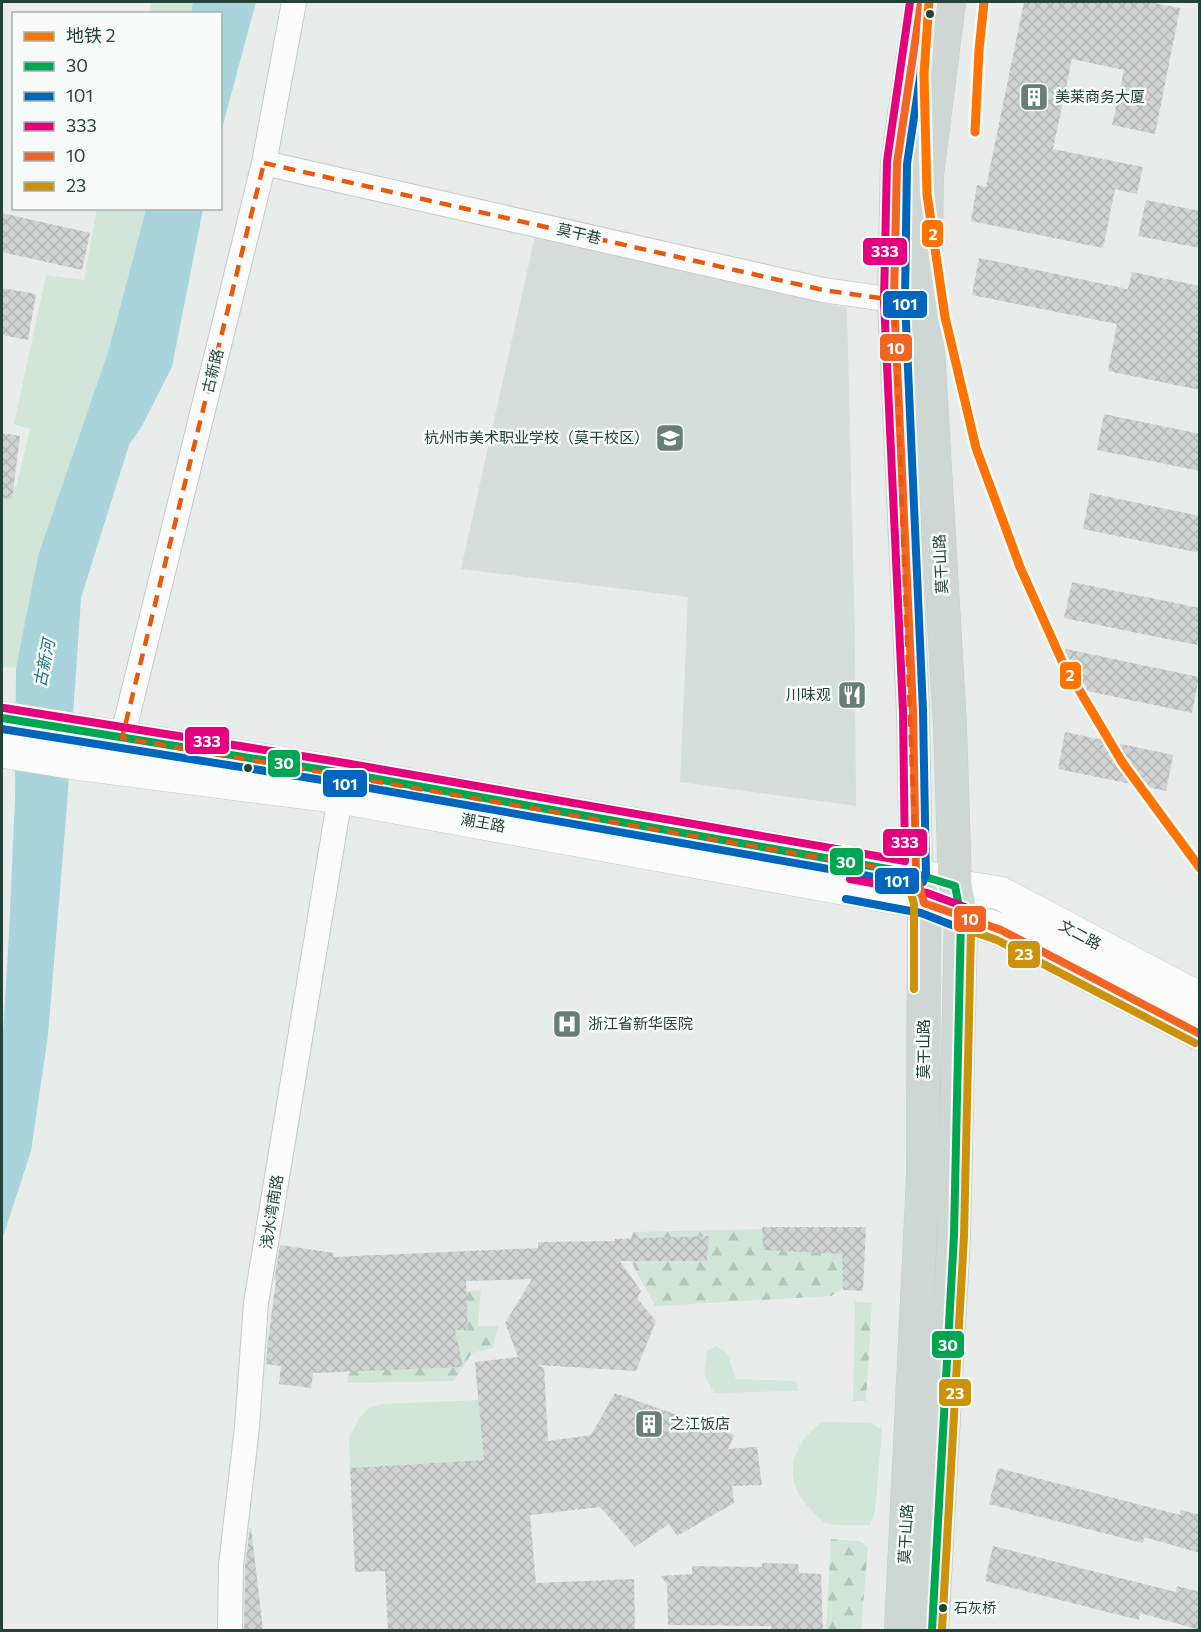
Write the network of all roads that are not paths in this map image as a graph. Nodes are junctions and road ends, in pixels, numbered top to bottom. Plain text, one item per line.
1 (294, 2) edge
2 (921, 2) edge
3 (949, 2) edge
4 (264, 163) junction
5 (894, 300) junction
6 (3, 719) edge
7 (122, 738) junction
8 (5, 752) edge
9 (339, 797) junction
10 (920, 888) junction
11 (958, 902) junction
12 (1200, 999) edge
13 (1200, 1034) edge
14 (230, 1630) edge
15 (901, 1630) edge
16 (932, 1630) edge

1 - 4 street, 古新路
2 - 5 main road, 莫干山路
3 - 11 main road, 莫干山路
4 - 5 street, 莫干巷
4 - 7 street, 古新路
5 - 10 main road, 莫干山路
6 - 7 main road, 潮王路
7 - 10 main road, 潮王路
8 - 9 main road, 潮王路
9 - 10 main road, 潮王路
9 - 14 street, 浅水湾南路
10 - 11 main road, 潮王路
10 - 15 main road, 莫干山路
11 - 12 main road, 文二路
11 - 13 main road
11 - 16 main road, 莫干山路

